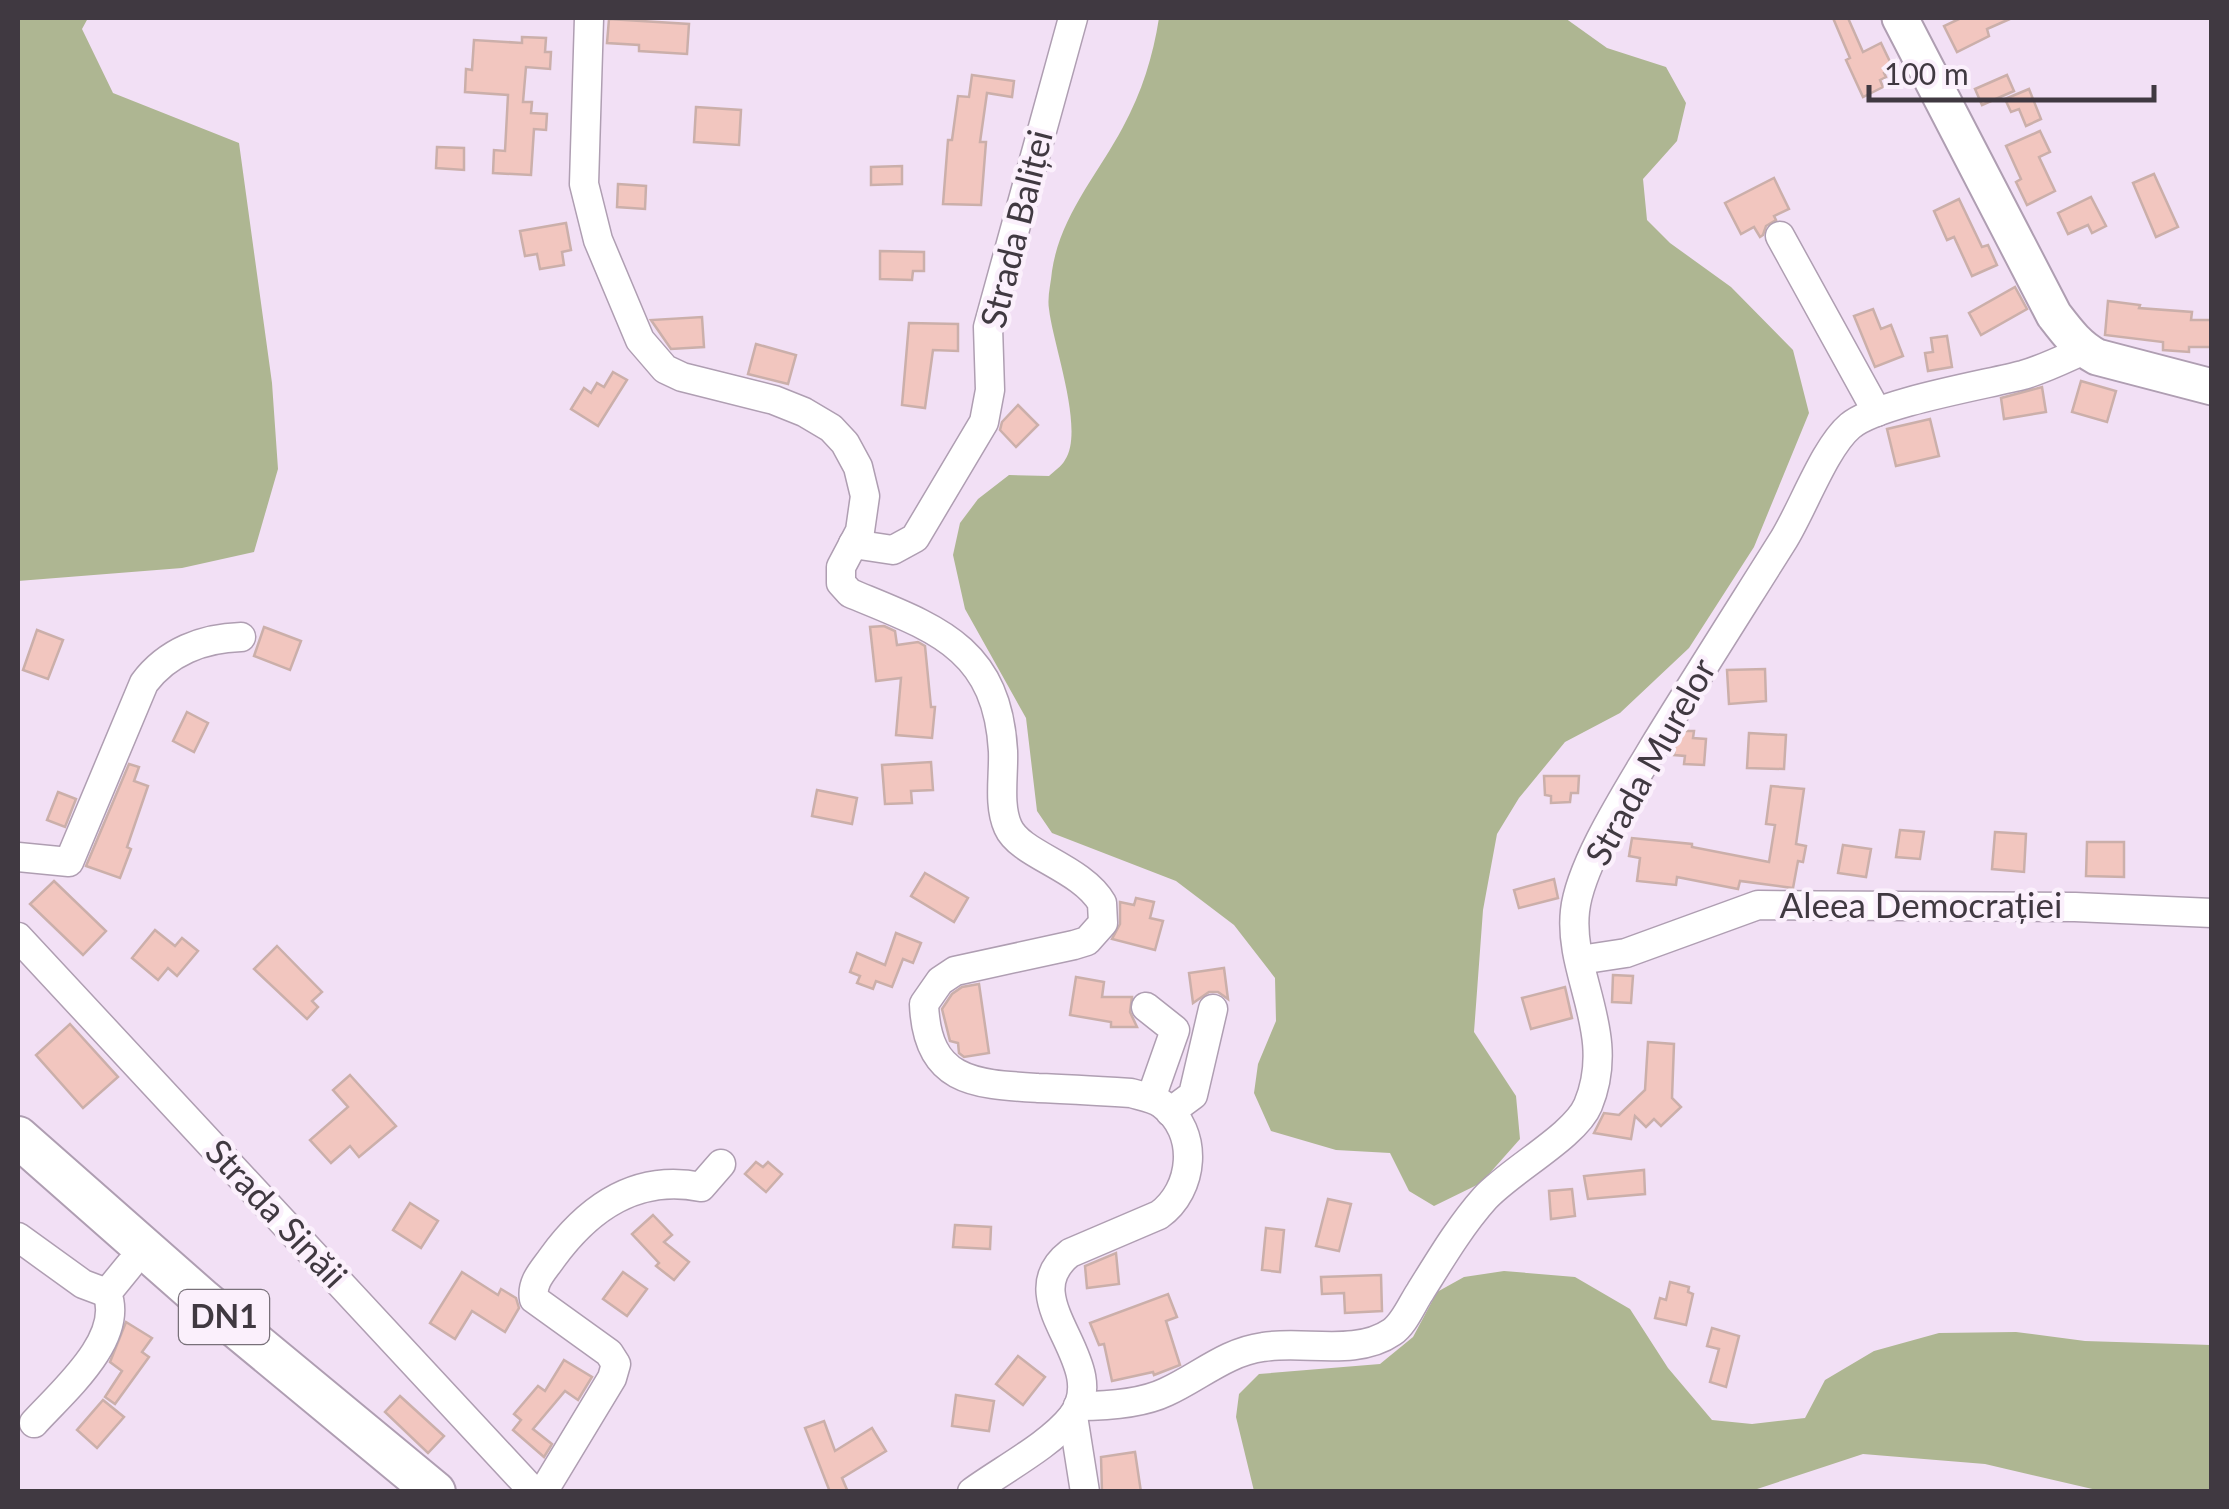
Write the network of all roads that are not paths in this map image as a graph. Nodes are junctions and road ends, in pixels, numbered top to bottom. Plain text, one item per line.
1 (590, 18) edge
2 (1073, 18) edge
3 (1900, 18) edge
4 (1780, 236) dead end
5 (2084, 350) junction
6 (2212, 387) edge
7 (1878, 412) junction
8 (853, 544) junction
9 (240, 637) dead end
10 (18, 857) edge
11 (2212, 913) edge
12 (18, 938) edge
13 (1580, 960) junction
14 (1146, 1007) dead end
15 (1213, 1009) dead end
16 (1160, 1105) junction
17 (18, 1137) edge
18 (721, 1164) dead end
19 (18, 1167) edge
20 (18, 1237) edge
21 (118, 1280) junction
22 (1075, 1411) junction
23 (34, 1423) dead end
24 (396, 1492) edge
25 (435, 1492) edge
26 (534, 1492) edge
27 (543, 1492) edge
28 (972, 1492) edge
29 (1085, 1492) edge

1 - 8 street
2 - 8 street, Strada Baliței
3 - 5 main road
4 - 7 street
5 - 6 main road
5 - 7 street, Strada Murelor
7 - 13 street, Strada Murelor
8 - 16 street
9 - 10 street
11 - 13 street, Aleea Democrației
12 - 26 street, Strada Sinăii
13 - 22 street, Strada Murelor
14 - 16 street
15 - 16 street
16 - 22 street
17 - 25 highway, DN1
18 - 27 street
19 - 21 highway, DN1
20 - 21 street
21 - 23 street
21 - 24 highway, DN1
22 - 28 street
22 - 29 street

